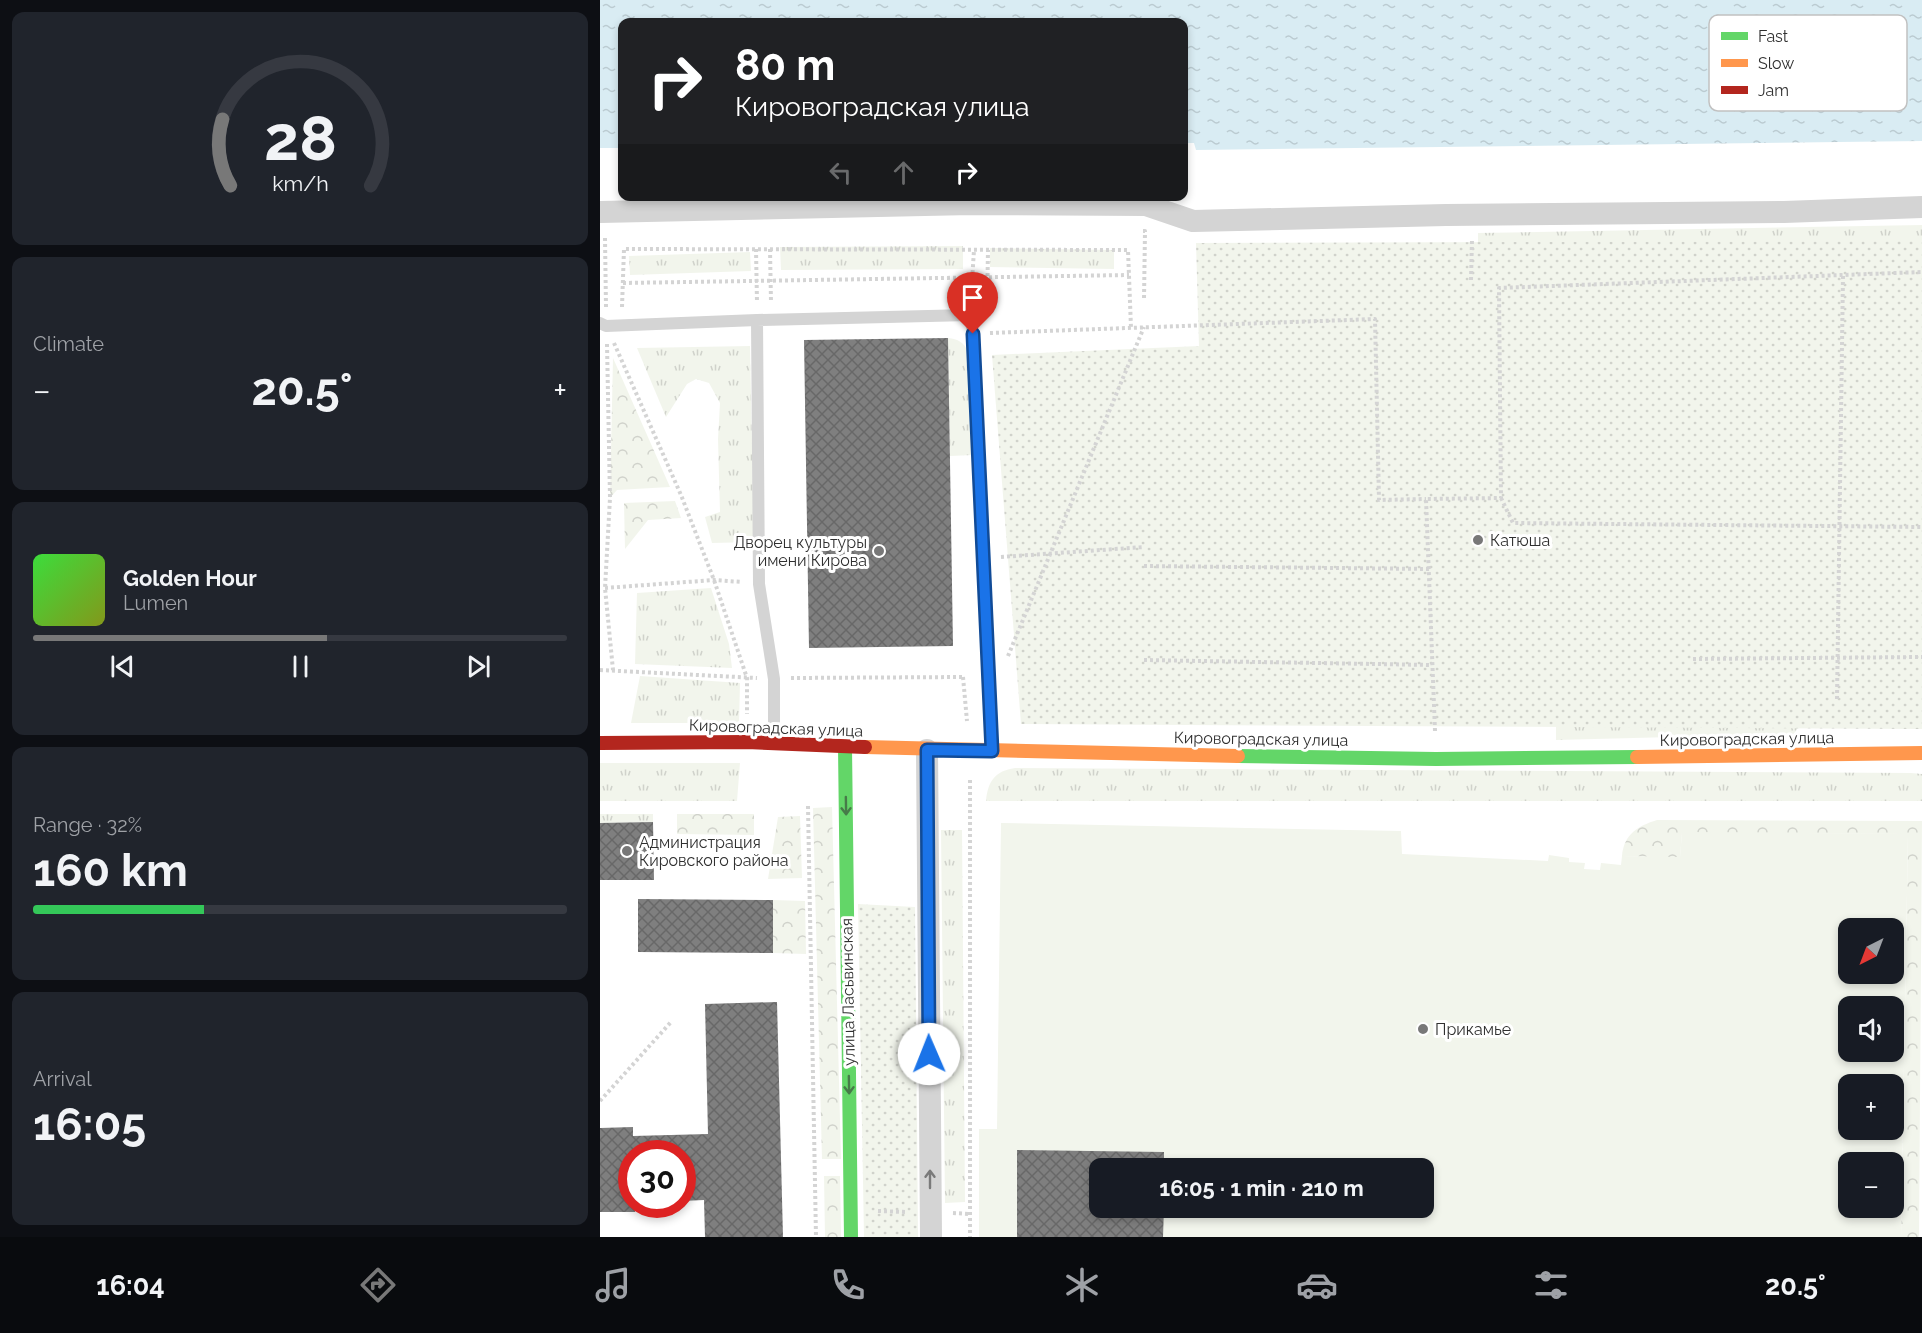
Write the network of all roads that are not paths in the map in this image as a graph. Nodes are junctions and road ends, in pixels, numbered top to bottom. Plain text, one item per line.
1 (1922, 207) edge
2 (600, 212) edge
3 (757, 320) junction
4 (603, 324) edge
5 (600, 743) edge
6 (774, 743) junction
7 (845, 747) junction
8 (927, 750) junction
9 (992, 751) junction
10 (1922, 753) edge
11 (851, 1237) edge
12 (931, 1237) edge

1 - 2 street
3 - 4 lane
3 - 6 lane
3 - 9 lane
5 - 6 street, Кировоградская улица
6 - 7 street, Кировоградская улица
7 - 8 street, Кировоградская улица
7 -> 11 street, улица Ласьвинская
8 - 9 street, Кировоградская улица
12 -> 8 street
9 - 10 street, Кировоградская улица

